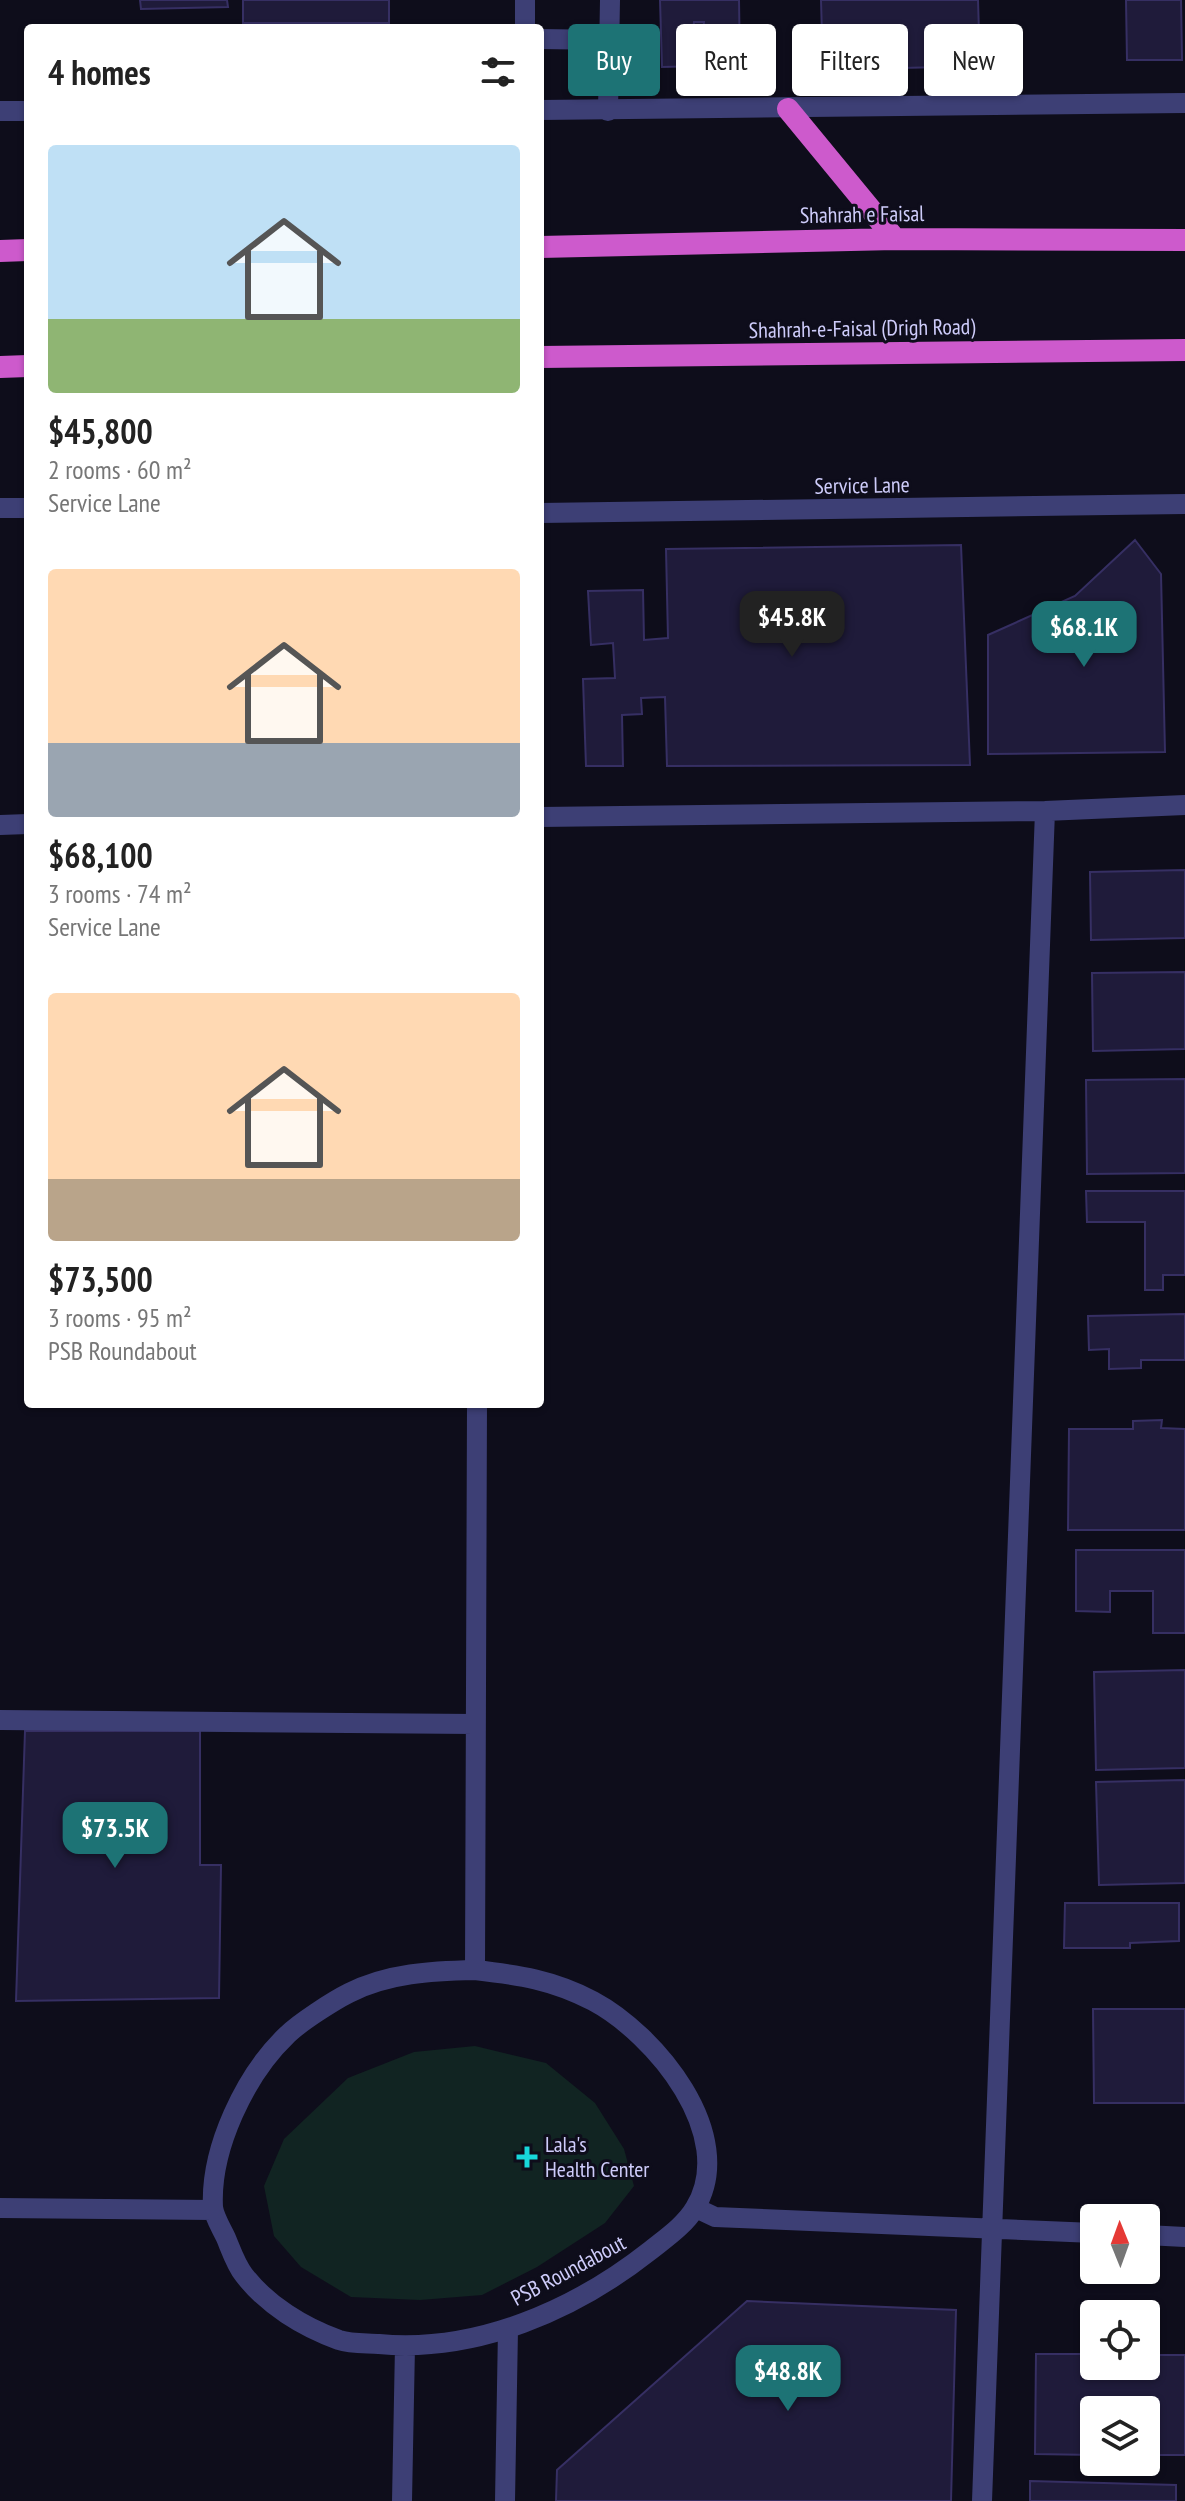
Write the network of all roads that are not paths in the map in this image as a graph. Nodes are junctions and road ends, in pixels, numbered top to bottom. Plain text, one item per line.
1 (525, 0) edge
2 (610, 0) edge
3 (525, 24) edge
4 (609, 24) edge
5 (544, 39) edge
6 (568, 39) edge
7 (608, 96) edge
8 (1185, 103) edge
9 (788, 109) junction
10 (544, 110) edge
11 (0, 111) edge
12 (24, 111) edge
13 (608, 111) junction
14 (895, 239) junction
15 (1185, 240) edge
16 (544, 247) edge
17 (24, 250) edge
18 (0, 251) edge
19 (1185, 350) edge
20 (544, 357) edge
21 (24, 366) edge
22 (0, 367) edge
23 (1185, 504) edge
24 (0, 508) edge
25 (24, 508) edge
26 (544, 513) edge
27 (1185, 805) edge
28 (1045, 811) junction
29 (544, 817) edge
30 (24, 824) edge
31 (0, 825) edge
32 (477, 1408) edge
33 (0, 1720) edge
34 (475, 1724) junction
35 (475, 1970) junction
36 (0, 2208) edge
37 (696, 2208) junction
38 (213, 2210) junction
39 (991, 2229) junction
40 (1080, 2232) edge
41 (1160, 2236) edge
42 (1185, 2237) edge
43 (508, 2329) junction
44 (405, 2346) junction
45 (402, 2501) edge
46 (505, 2501) edge
47 (982, 2501) edge

1 - 3 street
2 - 4 street
5 - 6 street
7 - 13 street
8 - 9 street
9 - 13 street
9 - 14 highway
10 - 13 street
11 - 12 street
14 - 15 highway, Shahrah e Faisal
14 - 16 highway, Shahrah e Faisal
17 - 18 highway
19 - 20 highway, Shahrah-e-Faisal (Drigh Road)
21 - 22 highway
23 - 26 street, Service Lane
24 - 25 street
27 - 28 street
28 - 29 street
28 - 39 street
30 - 31 street
32 - 34 street
33 - 34 street
34 - 35 street
35 - 37 street
35 - 38 street
36 - 38 street
37 - 39 street
37 - 43 street, PSB Roundabout
38 - 44 street, PSB Roundabout
39 - 40 street
39 - 47 street
41 - 42 street
43 - 44 street, PSB Roundabout
43 - 46 street
44 - 45 street

